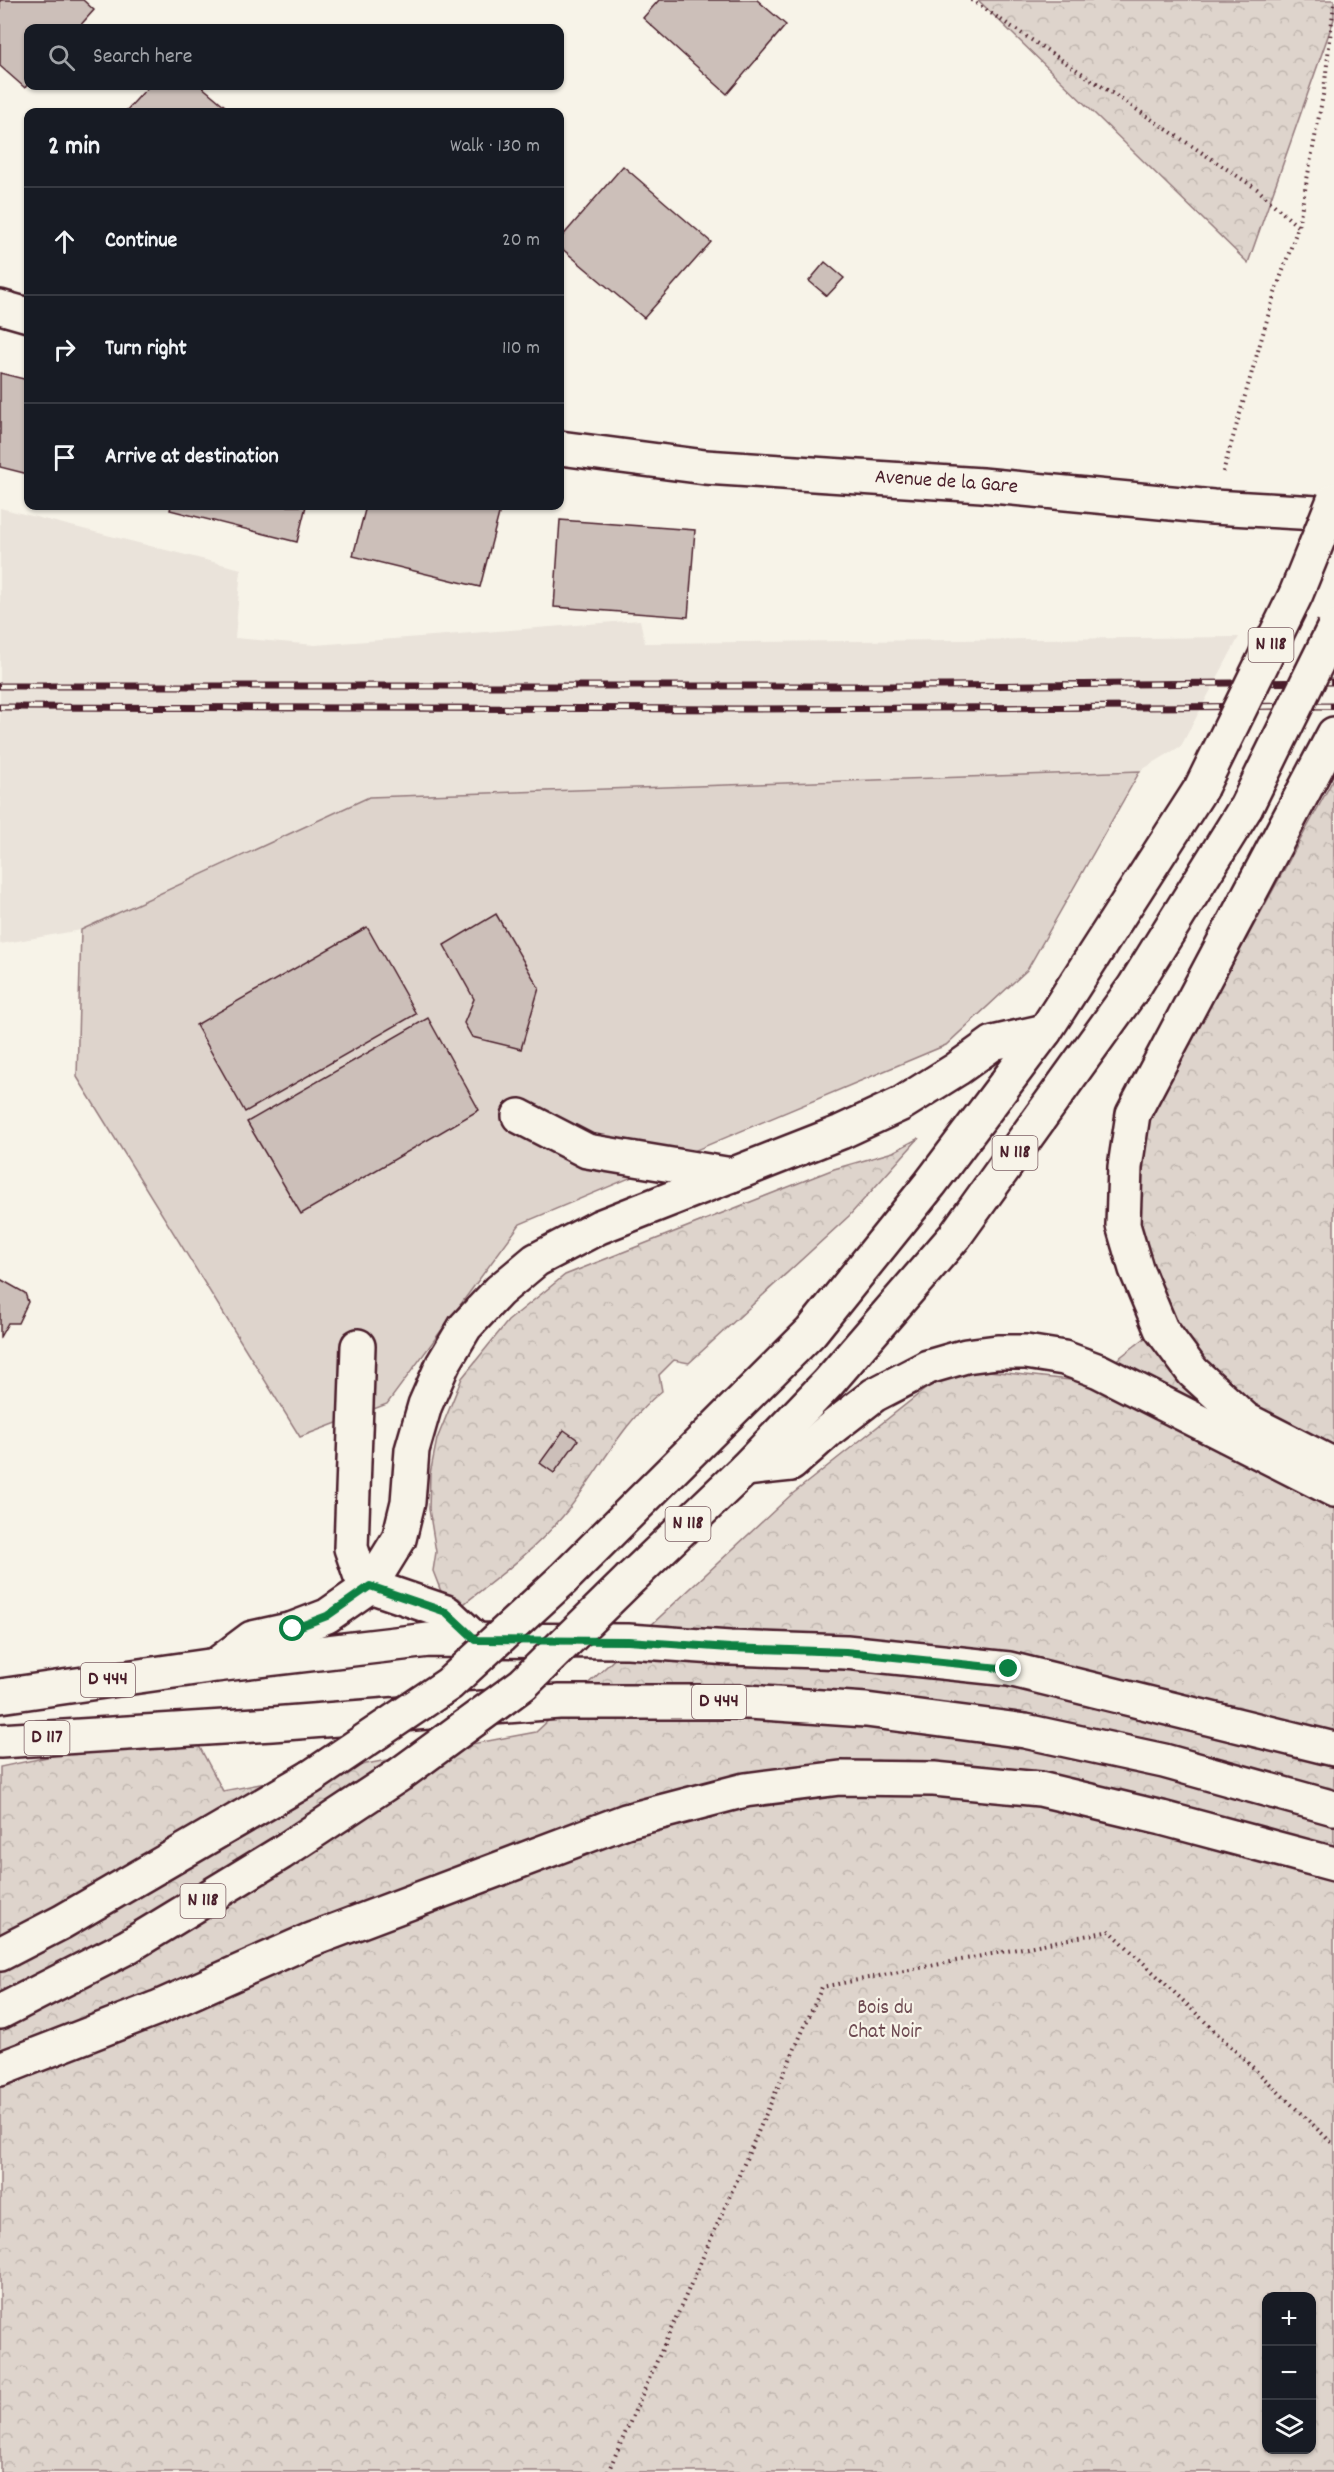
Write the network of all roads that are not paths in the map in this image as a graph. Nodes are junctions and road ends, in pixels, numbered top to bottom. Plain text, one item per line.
1 (0, 307) edge
2 (24, 314) edge
3 (564, 449) edge
4 (1334, 500) edge
5 (1334, 514) edge
6 (1334, 628) edge
7 (1334, 734) edge
8 (1045, 1031) junction
9 (519, 1116) dead end
10 (732, 1175) junction
11 (358, 1346) dead end
12 (1334, 1465) edge
13 (745, 1469) junction
14 (1334, 1490) edge
15 (370, 1586) junction
16 (476, 1640) junction
17 (216, 1665) junction
18 (0, 1696) edge
19 (93, 1736) joint
20 (0, 1741) edge
21 (1332, 1747) edge
22 (1334, 1808) edge
23 (1334, 1864) edge
24 (0, 1954) edge
25 (0, 2012) edge
26 (0, 2069) edge

1 - 2 main road
3 - 5 main road, Avenue de la Gare
4 - 8 main road, N 118, bridge
6 - 13 main road, N 118, bridge
7 - 12 main road
8 - 10 main road
8 - 24 main road, N 118, bridge
9 - 10 main road
10 - 15 main road
11 - 15 main road
13 - 14 main road
13 - 25 main road, N 118, bridge
15 - 16 main road
15 - 17 main road
16 - 17 main road, D 444
16 - 21 main road, D 444
17 - 18 main road, D 444
19 - 20 main road, D 117
19 - 22 main road, D 444
23 - 26 main road

